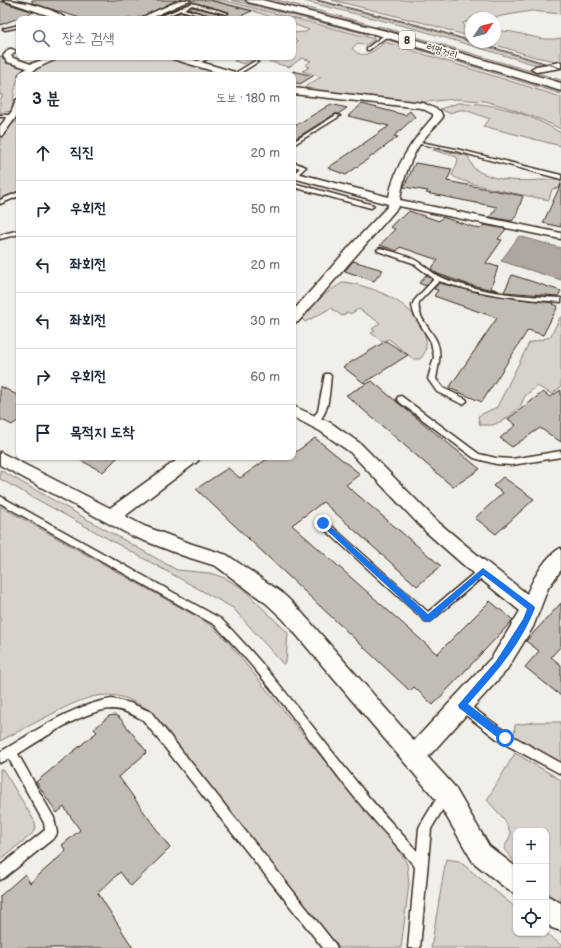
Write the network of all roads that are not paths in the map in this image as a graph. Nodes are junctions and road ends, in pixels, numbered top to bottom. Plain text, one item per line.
1 (6, 0) edge
2 (37, 0) edge
3 (187, 0) edge
4 (251, 0) edge
5 (288, 0) edge
6 (23, 5) junction
7 (181, 9) junction
8 (226, 13) dead end
9 (56, 16) edge
10 (150, 16) edge
11 (165, 16) edge
12 (207, 16) edge
13 (16, 27) edge
14 (6, 29) dead end
15 (388, 34) junction
16 (368, 49) dead end
17 (7, 54) edge
18 (50, 60) edge
19 (186, 60) edge
20 (202, 60) edge
21 (256, 62) dead end
22 (196, 63) junction
23 (561, 65) edge
24 (32, 67) junction
25 (536, 69) junction
26 (26, 72) edge
27 (224, 72) edge
28 (239, 72) edge
29 (561, 76) edge
30 (561, 87) edge
31 (296, 91) edge
32 (0, 116) edge
33 (338, 116) dead end
34 (15, 117) edge
35 (0, 133) edge
36 (296, 142) edge
37 (417, 142) junction
38 (296, 165) edge
39 (296, 176) edge
40 (561, 177) edge
41 (296, 178) edge
42 (296, 179) edge
43 (16, 195) edge
44 (0, 202) edge
45 (394, 202) junction
46 (371, 206) dead end
47 (16, 233) edge
48 (561, 236) edge
49 (0, 237) edge
50 (380, 250) dead end
51 (438, 279) junction
52 (561, 300) edge
53 (296, 316) edge
54 (327, 376) dead end
55 (401, 399) dead end
56 (463, 401) dead end
57 (296, 411) edge
58 (315, 420) junction
59 (561, 454) edge
60 (0, 458) edge
61 (188, 460) edge
62 (0, 499) edge
63 (111, 517) junction
64 (323, 523) dead end
65 (561, 556) edge
66 (483, 571) junction
67 (531, 608) junction
68 (462, 705) junction
69 (10, 752) junction
70 (414, 757) junction
71 (0, 758) edge
72 (561, 769) edge
73 (446, 794) junction
74 (422, 866) junction
75 (0, 874) edge
76 (513, 880) edge
77 (549, 909) edge
78 (561, 919) edge
79 (330, 948) edge
80 (414, 948) edge

1 - 6 street
2 - 6 street
3 - 10 street
4 - 15 highway, 려명거리 / 8
5 - 25 highway, 려명거리 / 8
6 - 9 street
7 - 8 lane
7 - 11 lane
7 - 12 lane
13 - 14 lane
15 - 16 lane
15 - 30 highway, 려명거리 / 8
17 - 24 street
18 - 24 street
19 - 22 street
20 - 22 lane
21 - 28 lane
22 - 27 street
23 - 25 street
24 - 26 street
25 - 29 highway, 려명거리 / 8
31 - 37 street
32 - 34 lane
33 - 36 lane
34 - 35 street
37 - 40 lane
37 - 45 street
38 - 39 lane
41 - 45 street
42 - 46 lane
43 - 44 lane
45 - 48 street
45 - 53 street
47 - 49 lane
50 - 51 lane
51 - 52 lane
51 - 56 lane
54 - 58 lane
55 - 59 lane
57 - 58 street
58 - 66 street
60 - 63 street
61 - 63 street
62 - 74 lane
63 - 70 street
64 - 66 lane
65 - 67 street
66 - 67 street
67 - 68 street
68 - 70 street
68 - 72 lane
69 - 71 lane
69 - 75 lane
69 - 79 lane
70 - 73 street
73 - 74 lane
73 - 76 street
74 - 80 lane
77 - 78 street

